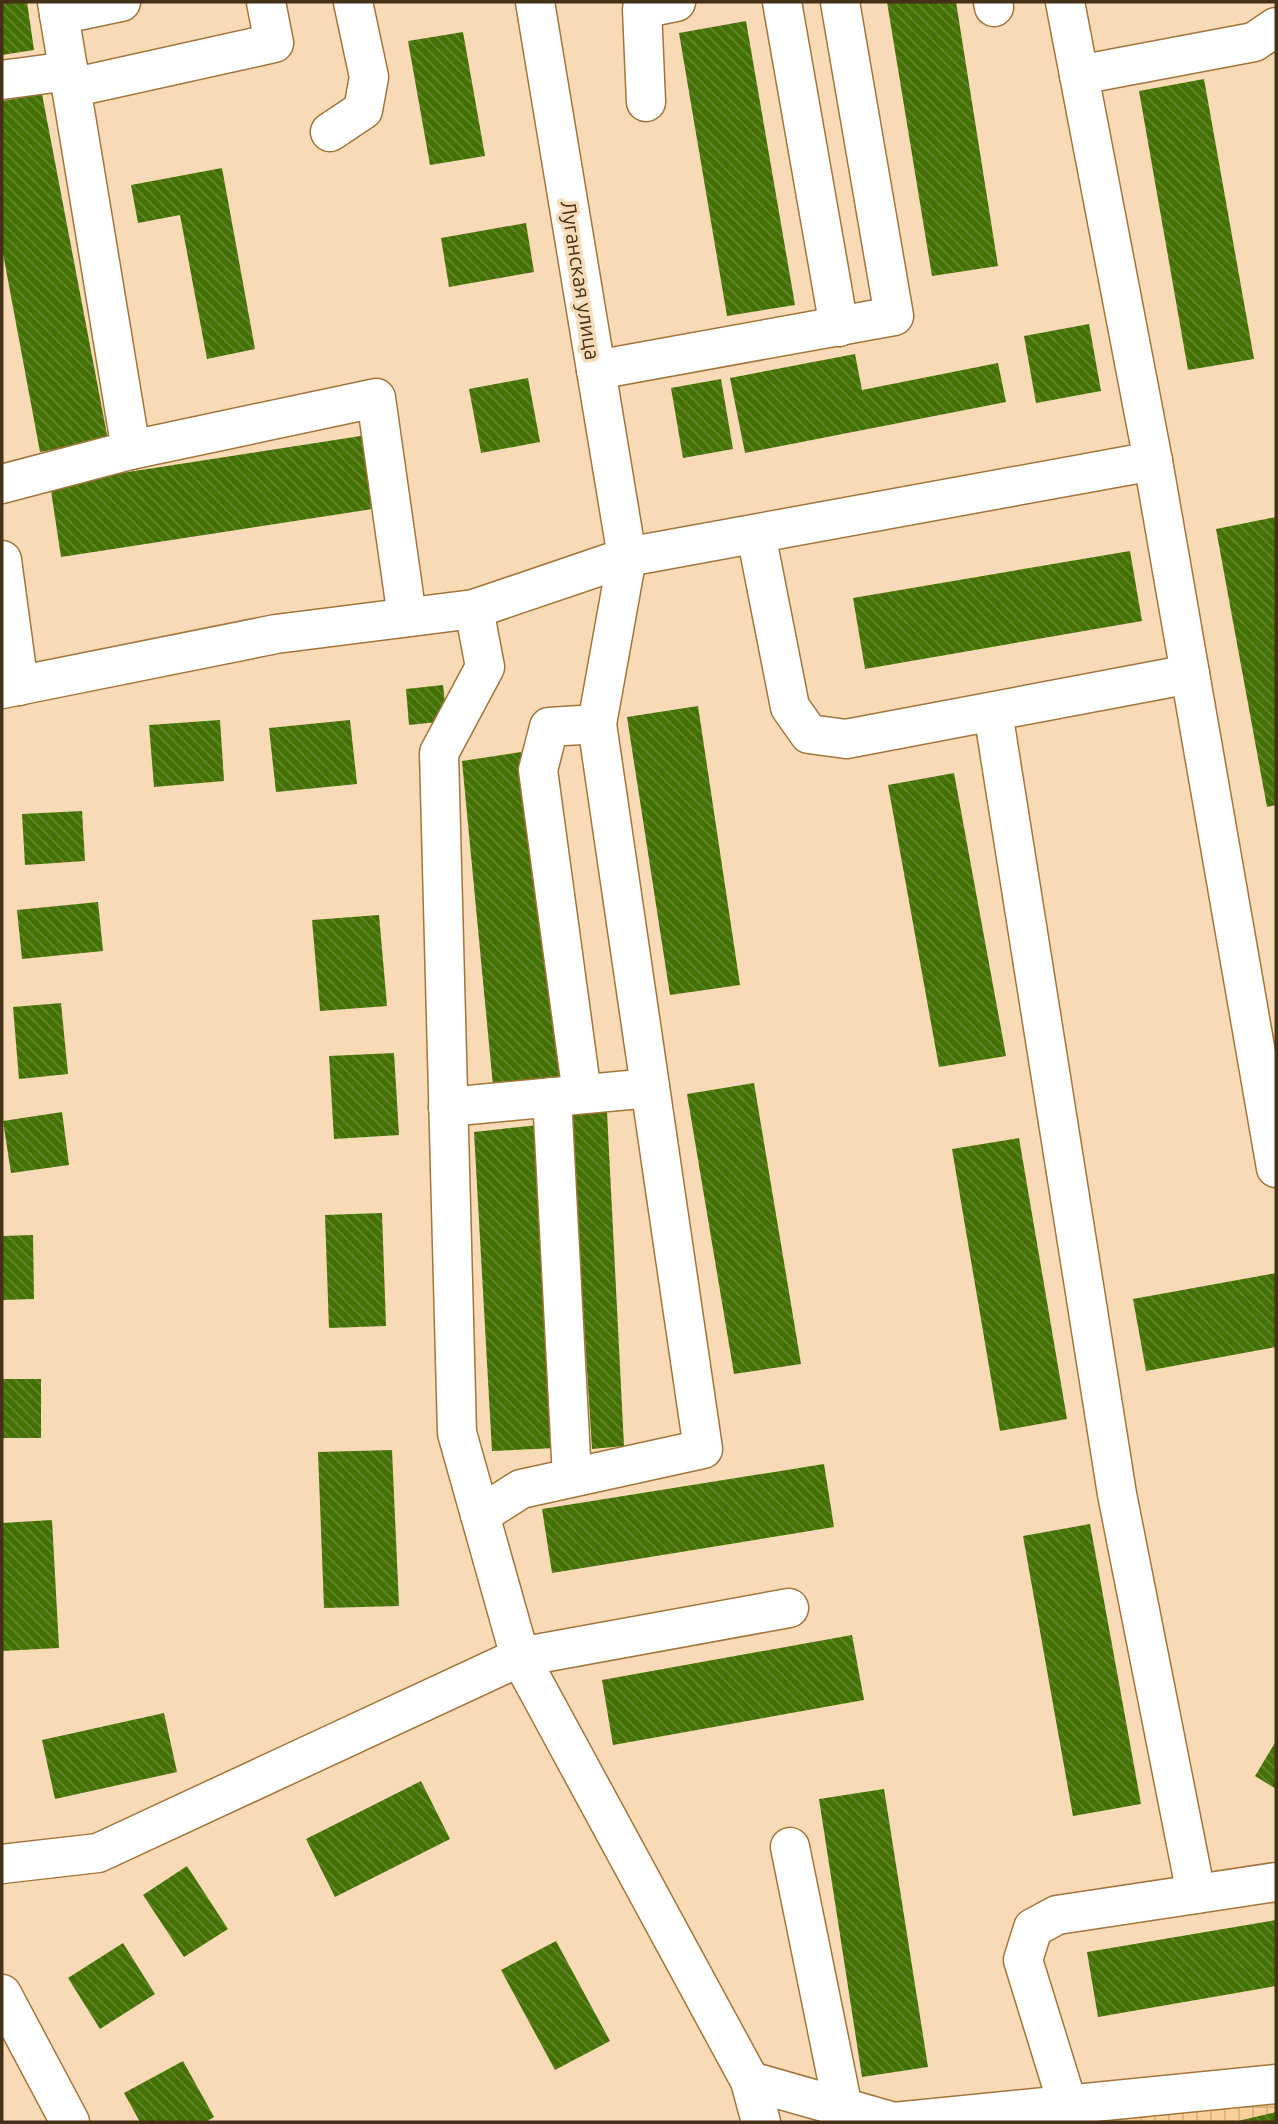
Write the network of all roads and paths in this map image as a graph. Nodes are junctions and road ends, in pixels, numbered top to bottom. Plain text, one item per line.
1 (121, 2) edge
2 (267, 2) edge
3 (353, 2) edge
4 (535, 2) edge
5 (676, 2) edge
6 (782, 2) edge
7 (839, 2) edge
8 (1065, 2) edge
9 (58, 8) edge
10 (1276, 27) edge
11 (1079, 75) junction
12 (2, 80) edge
13 (70, 80) junction
14 (646, 102) dead end
15 (330, 132) dead end
16 (839, 327) junction
17 (596, 370) junction
18 (131, 450) junction
19 (1153, 461) junction
20 (2, 484) edge
21 (756, 534) junction
22 (627, 557) junction
23 (2, 560) edge
24 (474, 609) junction
25 (407, 617) junction
26 (1190, 674) junction
27 (11, 688) edge
28 (993, 712) junction
29 (597, 724) junction
30 (650, 1088) junction
31 (567, 1096) junction
32 (448, 1107) junction
33 (1276, 1168) edge
34 (572, 1477) junction
35 (480, 1515) junction
36 (789, 1608) dead end
37 (520, 1657) junction
38 (790, 1847) dead end
39 (2, 1864) edge
40 (1276, 1882) edge
41 (1196, 1894) junction
42 (2, 1994) edge
43 (750, 2081) junction
44 (1276, 2084) edge
45 (1192, 2107) edge
46 (844, 2108) junction
47 (1070, 2113) edge
48 (977, 2118) edge
49 (70, 2122) edge
50 (761, 2122) edge

1 - 9 street
2 - 13 street
3 - 15 street
4 - 17 street, Луганская улица
5 - 14 street
6 - 16 street
7 - 16 street
8 - 11 street
9 - 13 street
10 - 11 street
11 - 19 street
12 - 13 street
13 - 18 street
16 - 17 street
17 - 22 street, Луганская улица
18 - 20 street
18 - 25 street
19 - 21 street
19 - 26 street
21 - 22 street
21 - 28 street
22 - 24 street
22 - 29 street, Луганская улица
23 - 27 street
24 - 25 street
24 - 32 street
25 - 27 street
26 - 28 street
26 - 33 street
28 - 41 street
29 - 30 street, Луганская улица
29 - 31 street
30 - 31 street
30 - 34 street, Луганская улица
31 - 32 street
31 - 34 street
32 - 35 street
34 - 35 street
35 - 37 street
36 - 37 street
37 - 39 street
37 - 43 street
38 - 46 street
40 - 41 street
41 - 47 street
42 - 49 street
43 - 46 street
43 - 50 street
44 - 45 street
45 - 47 street
46 - 48 street
47 - 48 street

